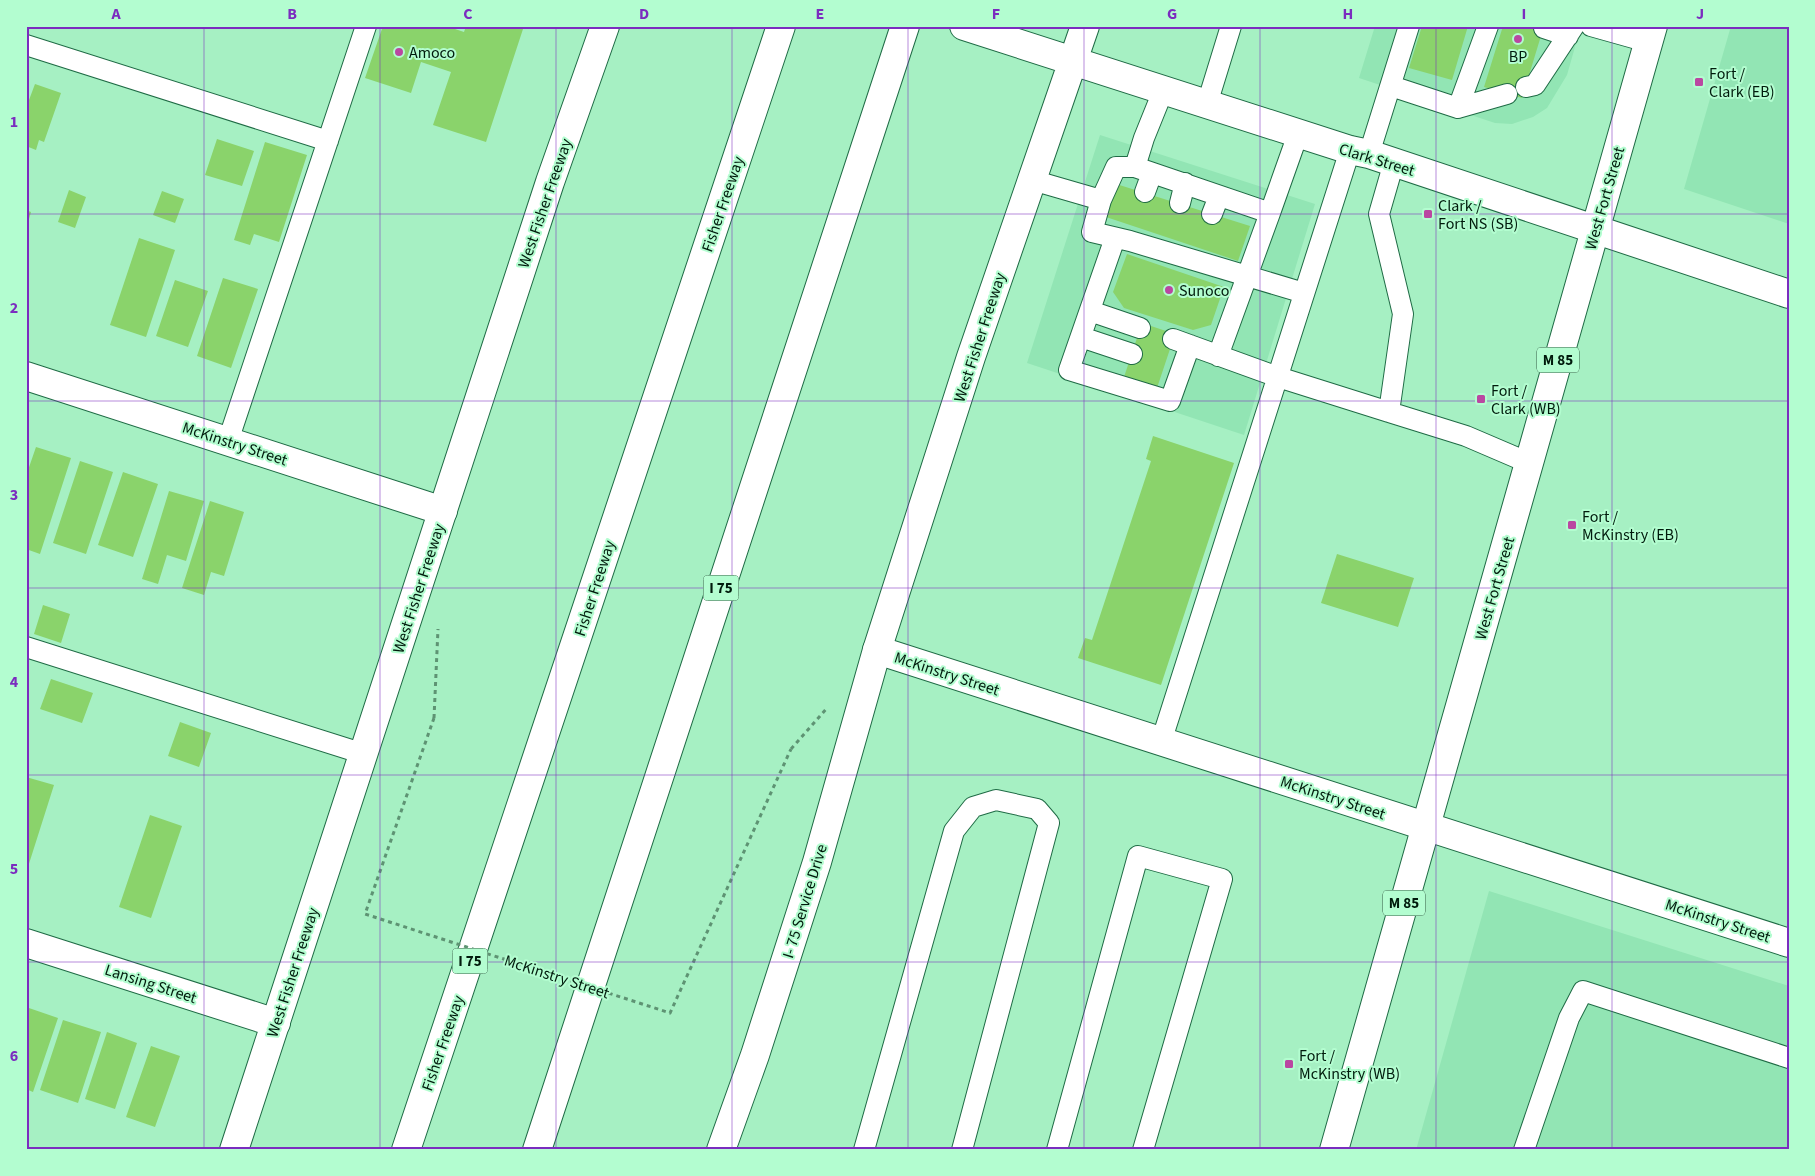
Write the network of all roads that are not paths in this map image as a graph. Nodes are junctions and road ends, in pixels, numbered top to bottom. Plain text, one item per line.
1 (366, 26) edge
2 (605, 26) edge
3 (782, 26) edge
4 (905, 26) edge
5 (964, 26) edge
6 (1085, 26) edge
7 (1231, 26) edge
8 (1409, 26) edge
9 (1488, 26) edge
10 (1591, 26) edge
11 (1544, 28) dead end
12 (1571, 31) edge
13 (1651, 34) edge
14 (26, 45) edge
15 (1073, 62) junction
16 (1391, 86) junction
17 (1163, 90) junction
18 (1207, 104) junction
19 (1458, 108) junction
20 (1298, 134) junction
21 (328, 142) junction
22 (1371, 156) junction
23 (1144, 170) junction
24 (1032, 180) junction
25 (1185, 183) junction
26 (1145, 192) dead end
27 (1101, 200) junction
28 (1180, 203) dead end
29 (1270, 213) junction
30 (1596, 229) junction
31 (1126, 235) junction
32 (1247, 277) junction
33 (1304, 293) junction
34 (1789, 294) edge
35 (1090, 311) junction
36 (1140, 328) dead end
37 (1081, 337) junction
38 (1132, 354) dead end
39 (1218, 356) junction
40 (26, 376) edge
41 (1278, 377) junction
42 (1390, 412) junction
43 (228, 441) junction
44 (1529, 463) junction
45 (443, 511) junction
46 (26, 647) edge
47 (877, 650) junction
48 (1161, 742) junction
49 (364, 754) junction
50 (1426, 826) junction
51 (26, 943) edge
52 (1789, 943) edge
53 (276, 1023) junction
54 (1789, 1058) edge
55 (234, 1150) edge
56 (406, 1150) edge
57 (537, 1150) edge
58 (721, 1150) edge
59 (864, 1150) edge
60 (962, 1150) edge
61 (1057, 1150) edge
62 (1143, 1150) edge
63 (1334, 1150) edge
64 (1524, 1150) edge

1 - 21 lane
2 - 45 main road, West Fisher Freeway
3 - 56 main road, Fisher Freeway / I 75
4 - 57 main road, I 75
5 - 15 main road, Clark Street
6 - 15 main road, West Fisher Freeway
7 - 18 lane
8 - 16 lane
9 - 19 lane
10 - 13 lane
11 - 12 lane
12 - 19 lane
13 - 30 main road, West Fort Street / M 85
14 - 21 lane
15 - 17 main road, Clark Street
15 - 24 main road, West Fisher Freeway
16 - 19 lane
16 - 22 lane
17 - 18 main road, Clark Street
17 - 23 lane
18 - 20 main road, Clark Street
20 - 22 main road, Clark Street
20 - 29 lane
21 - 43 lane
22 - 30 main road, Clark Street
22 - 33 lane
22 - 42 lane
23 - 25 lane
23 - 26 lane
23 - 27 lane
24 - 27 lane
24 - 47 main road, West Fisher Freeway
25 - 28 lane
25 - 29 lane
27 - 31 lane
29 - 32 lane
30 - 34 main road, Clark Street
30 - 44 main road, West Fort Street / M 85
31 - 32 lane
31 - 35 lane
32 - 33 lane
32 - 39 lane
33 - 41 lane
35 - 36 lane
35 - 37 lane
37 - 38 lane
37 - 39 lane
39 - 41 lane
40 - 43 main road, McKinstry Street
41 - 42 lane
41 - 48 lane
42 - 44 lane
43 - 45 main road, McKinstry Street
44 - 50 main road, West Fort Street / M 85
45 - 49 main road, West Fisher Freeway
46 - 49 lane
47 - 48 main road, McKinstry Street
47 - 58 main road, I- 75 Service Drive
48 - 50 main road, McKinstry Street
49 - 53 main road, West Fisher Freeway
50 - 52 main road, McKinstry Street
50 - 63 main road, West Fort Street / M 85
51 - 53 main road, Lansing Street
53 - 55 main road, West Fisher Freeway
54 - 64 lane
59 - 60 lane
61 - 62 lane

